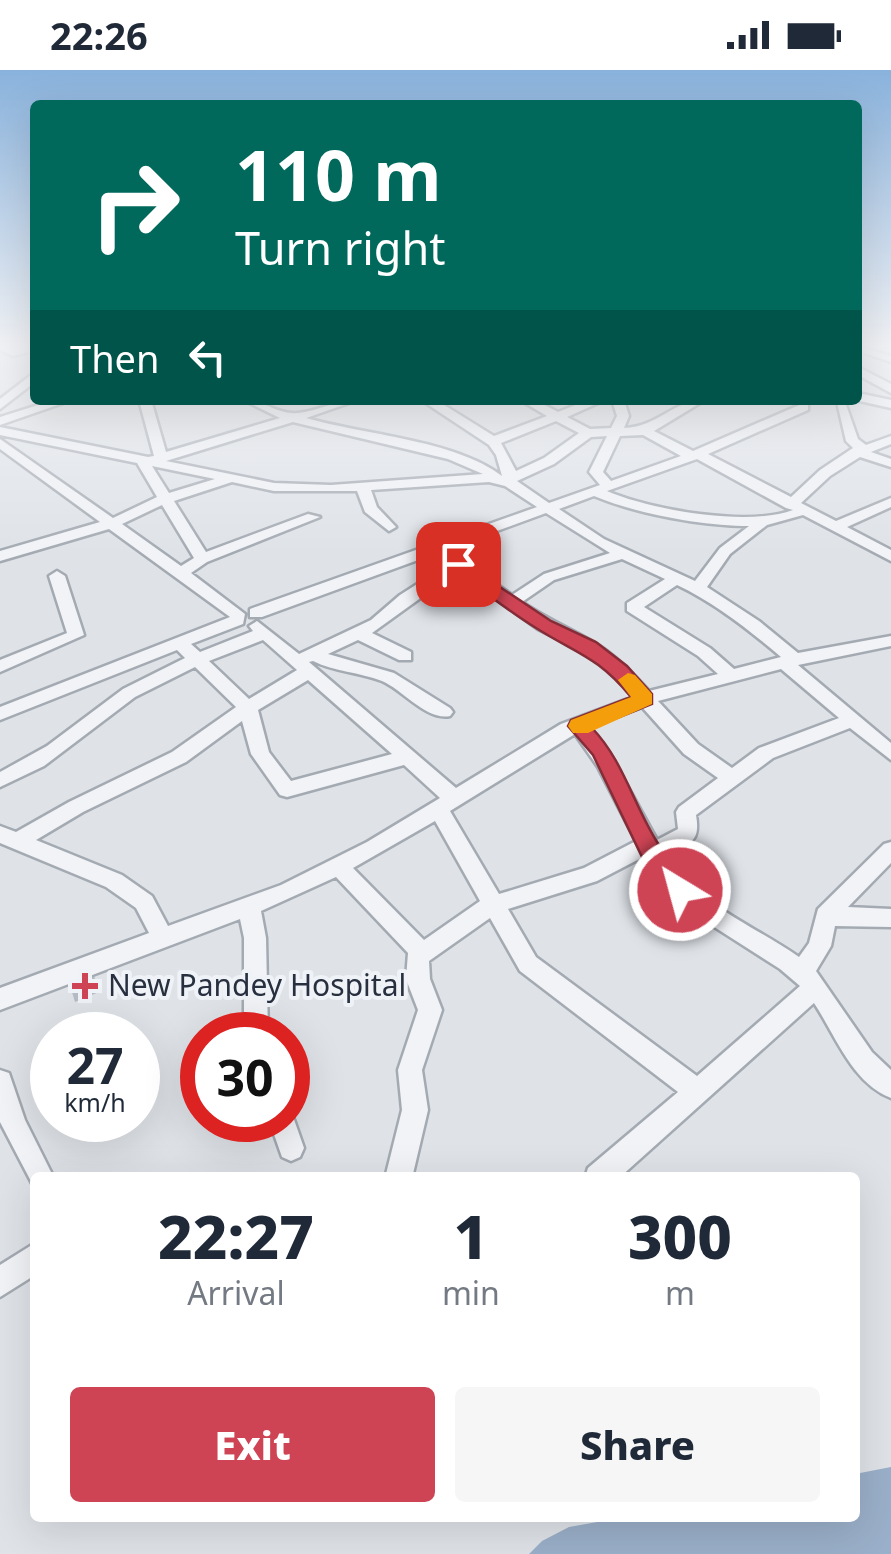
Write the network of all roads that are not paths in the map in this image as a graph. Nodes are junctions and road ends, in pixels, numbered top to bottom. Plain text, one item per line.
1 (27, 415) edge
2 (147, 415) edge
3 (291, 415) edge
4 (306, 415) edge
5 (451, 415) edge
6 (555, 415) edge
7 (562, 415) edge
8 (623, 415) edge
9 (672, 415) edge
10 (785, 415) edge
11 (844, 415) edge
12 (558, 417) junction
13 (298, 418) junction
14 (0, 426) edge
15 (644, 431) junction
16 (613, 432) junction
17 (588, 433) junction
18 (891, 440) edge
19 (494, 442) junction
20 (0, 444) edge
21 (860, 450) junction
22 (695, 455) junction
23 (151, 460) junction
24 (891, 463) edge
25 (816, 466) dead end
26 (231, 478) junction
27 (507, 481) junction
28 (812, 482) junction
29 (363, 486) junction
30 (601, 488) junction
31 (164, 499) junction
32 (891, 502) edge
33 (547, 508) junction
34 (796, 508) junction
35 (313, 517) dead end
36 (113, 523) junction
37 (760, 525) junction
38 (388, 526) dead end
39 (835, 527) junction
40 (430, 551) junction
41 (622, 554) junction
42 (0, 556) edge
43 (891, 556) edge
44 (202, 559) junction
45 (458, 564) junction
46 (180, 574) junction
47 (58, 576) dead end
48 (676, 578) junction
49 (698, 589) junction
50 (511, 602) junction
51 (249, 620) junction
52 (358, 633) junction
53 (891, 642) edge
54 (180, 643) junction
55 (404, 656) dead end
56 (789, 661) junction
57 (199, 662) junction
58 (306, 662) junction
59 (0, 666) edge
60 (732, 676) junction
61 (644, 699) junction
62 (248, 708) junction
63 (444, 712) dead end
64 (0, 714) edge
65 (853, 720) junction
66 (578, 726) junction
67 (891, 753) edge
68 (408, 758) junction
69 (730, 776) junction
70 (0, 780) edge
71 (446, 804) junction
72 (10, 837) edge
73 (649, 849) junction
74 (891, 850) edge
75 (338, 866) junction
76 (491, 905) junction
77 (250, 906) junction
78 (826, 916) junction
79 (891, 918) edge
80 (163, 938) junction
81 (422, 953) junction
82 (808, 980) junction
83 (0, 999) edge
84 (256, 1012) edge
85 (0, 1082) edge
86 (891, 1086) edge
87 (698, 1092) junction
88 (289, 1142) edge
89 (291, 1148) dead end
90 (38, 1172) edge
91 (400, 1172) edge
92 (605, 1172) edge
93 (30, 1261) edge
94 (0, 1283) edge

1 - 14 street
2 - 23 street
3 - 13 street
4 - 13 street
5 - 19 street
6 - 12 street
7 - 12 street
8 - 16 street
9 - 15 street
10 - 22 street
11 - 21 street
12 - 17 street
12 - 19 street
13 - 23 street
13 - 27 street
14 - 23 street
15 - 16 street
15 - 22 street
16 - 17 street
16 - 30 street
17 - 27 street
18 - 21 street
19 - 27 street
20 - 36 street
21 - 24 street
21 - 28 street
22 - 30 street
22 - 34 street
23 - 26 street
23 - 31 street
25 - 28 street
26 - 29 street
26 - 31 street
27 - 29 street
27 - 33 street
28 - 34 street
29 - 38 street
30 - 33 street
30 - 37 street
31 - 36 street
31 - 44 street
32 - 39 street
33 - 40 street
33 - 41 street
34 - 37 street
34 - 39 street
35 - 44 street
36 - 42 street
36 - 46 street
37 - 49 street
39 - 43 street
40 - 45 street
40 - 51 street
41 - 48 street
41 - 50 street
44 - 46 street
45 - 50 street
45 - 52 street
46 - 51 street
47 - 59 street
48 - 49 street
48 - 60 street
49 - 56 street
50 - 61 street
51 - 54 street
51 - 57 street
51 - 58 street
52 - 55 street
52 - 58 street
53 - 56 street
54 - 57 street
54 - 64 street
56 - 60 street
56 - 65 street
57 - 62 street
57 - 70 street
58 - 62 street
58 - 63 street
58 - 68 street
60 - 61 street
61 - 66 street
61 - 69 street
62 - 68 street
62 - 72 street
65 - 67 street
65 - 69 street
66 - 71 street
66 - 73 street
68 - 71 street
69 - 73 street
71 - 75 street
71 - 76 street
72 - 80 street
73 - 76 street
73 - 82 street
74 - 78 street
75 - 77 street
75 - 81 street
76 - 81 street
76 - 87 street
77 - 80 street
77 - 84 street
78 - 79 street
78 - 82 street
80 - 83 street
81 - 91 street
82 - 86 street
82 - 87 street
85 - 90 street
87 - 92 street
88 - 89 street
93 - 94 street

